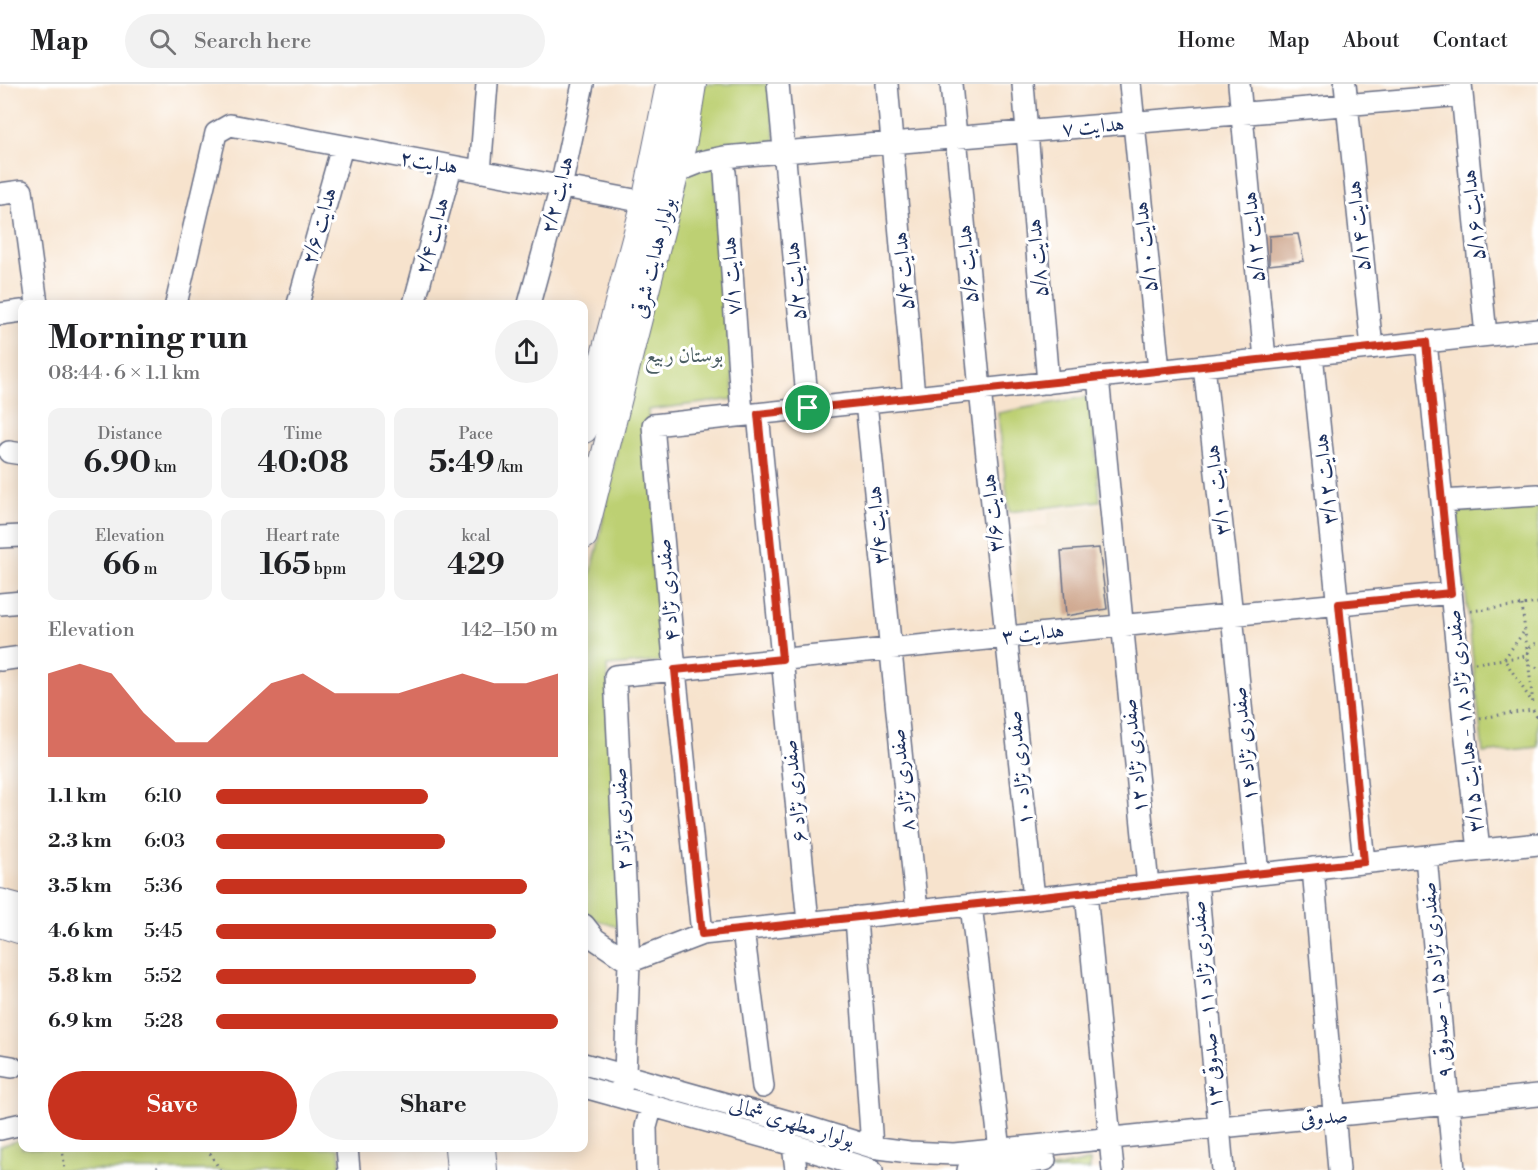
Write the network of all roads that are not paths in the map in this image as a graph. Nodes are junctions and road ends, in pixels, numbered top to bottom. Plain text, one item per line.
1 (487, 84) edge
2 (584, 84) edge
3 (669, 84) edge
4 (693, 84) edge
5 (778, 84) edge
6 (887, 84) edge
7 (951, 84) edge
8 (1023, 84) edge
9 (1130, 84) edge
10 (1239, 84) edge
11 (1461, 89) edge
12 (1346, 94) edge
13 (1242, 114) junction
14 (1134, 123) junction
15 (1027, 133) junction
16 (956, 139) junction
17 (684, 140) junction
18 (893, 144) junction
19 (342, 147) junction
20 (785, 154) junction
21 (725, 165) junction
22 (451, 167) junction
23 (480, 172) junction
24 (676, 172) junction
25 (561, 187) junction
26 (0, 194) edge
27 (645, 202) junction
28 (36, 300) edge
29 (177, 300) edge
30 (299, 300) edge
31 (415, 300) edge
32 (531, 300) edge
33 (18, 312) edge
34 (0, 314) edge
35 (1538, 330) edge
36 (1486, 335) junction
37 (1426, 342) junction
38 (1371, 348) junction
39 (1312, 354) junction
40 (1265, 359) junction
41 (1204, 366) junction
42 (1159, 370) junction
43 (1098, 377) junction
44 (1048, 382) junction
45 (980, 390) junction
46 (914, 397) junction
47 (866, 402) junction
48 (808, 408) junction
49 (750, 414) junction
50 (588, 415) edge
51 (1538, 495) edge
52 (1442, 501) junction
53 (588, 520) edge
54 (18, 536) edge
55 (0, 537) edge
56 (18, 602) edge
57 (1452, 603) junction
58 (0, 604) edge
59 (1339, 604) junction
60 (1232, 615) junction
61 (1122, 626) junction
62 (1006, 637) junction
63 (890, 649) junction
64 (18, 658) edge
65 (782, 659) junction
66 (0, 660) edge
67 (675, 670) junction
68 (615, 676) joint
69 (1538, 844) edge
70 (1479, 850) junction
71 (1426, 856) junction
72 (1364, 862) junction
73 (1313, 868) junction
74 (1258, 874) junction
75 (1197, 880) junction
76 (1148, 886) junction
77 (1086, 892) junction
78 (1034, 898) junction
79 (0, 902) edge
80 (971, 905) junction
81 (18, 907) edge
82 (917, 911) junction
83 (855, 917) junction
84 (808, 922) junction
85 (0, 924) edge
86 (18, 930) edge
87 (588, 930) edge
88 (743, 930) junction
89 (702, 934) junction
90 (629, 962) junction
91 (588, 1065) edge
92 (625, 1074) junction
93 (763, 1087) dead end
94 (588, 1088) edge
95 (1538, 1095) edge
96 (619, 1096) junction
97 (652, 1105) junction
98 (1449, 1105) junction
99 (1334, 1117) junction
100 (18, 1125) edge
101 (1218, 1129) junction
102 (0, 1130) edge
103 (1110, 1140) junction
104 (793, 1145) junction
105 (872, 1147) junction
106 (1000, 1150) junction
107 (347, 1152) edge
108 (458, 1152) edge
109 (482, 1152) edge
110 (954, 1162) edge
111 (349, 1170) edge
112 (460, 1170) edge
113 (484, 1170) edge
114 (647, 1170) edge
115 (796, 1170) edge
116 (872, 1170) edge
117 (968, 1170) edge
118 (1113, 1170) edge
119 (1223, 1170) edge
120 (1339, 1170) edge
121 (1454, 1170) edge

1 - 23 street
2 - 25 street, هدایت ۲/۲
3 - 27 main road, بولوار هدایت شرقی
4 - 17 main road, بولوار هدایت شرقی
5 - 20 street, هدایت ۵/۲
6 - 18 street, هدایت ۵/۴
7 - 16 street, هدایت ۵/۶
8 - 15 street, هدایت ۵/۸
9 - 14 street, هدایت ۵/۱۰
10 - 13 street, هدایت ۵/۱۲
11 - 12 street, هدایت ۷
11 - 36 street, هدایت ۵/۱۶
12 - 13 street, هدایت ۷
12 - 38 street, هدایت ۵/۱۴
13 - 14 street, هدایت ۷
13 - 40 street, هدایت ۵/۱۲
14 - 15 street, هدایت ۷
14 - 42 street, هدایت ۵/۱۰
15 - 16 street, هدایت ۷
15 - 44 street, هدایت ۵/۸
16 - 18 street, هدایت ۷
16 - 45 street, هدایت ۵/۶
17 - 21 street, هدایت ۷
17 - 24 main road, بولوار هدایت شرقی
18 - 20 street, هدایت ۷
18 - 46 street, هدایت ۵/۴
19 - 22 street, هدایت۲
19 - 29 street, هدایت۲
19 - 30 street, هدایت ۲/۶
20 - 21 street, هدایت ۷
20 - 48 street, هدایت ۵/۲
21 - 24 street, هدایت ۷
21 - 49 street, هدایت ۷/۱
22 - 23 street, هدایت۲
22 - 31 street, هدایت ۲/۴
23 - 25 street, هدایت۲
24 - 53 main road, بولوار هدایت شرقی
25 - 27 street, هدایت۲
25 - 32 street, هدایت ۲/۲
26 - 28 street
27 - 50 main road, بولوار هدایت شرقی
33 - 34 street
35 - 36 street
36 - 37 street
37 - 38 street
37 - 52 street, صفدری نژاد ۱۸ - هدایت ۳/۱۵
38 - 39 street
39 - 40 street
39 - 59 street, هدایت ۳/۱۲
40 - 41 street
41 - 42 street
41 - 60 street, هدایت ۳/۱۰
42 - 43 street
43 - 44 street
43 - 61 street, صفدری نژاد ۱۲
44 - 45 street
45 - 46 street
45 - 62 street, هدایت ۳/۶
46 - 47 street
47 - 48 street
47 - 63 street, هدایت ۳/۴
48 - 49 street
49 - 65 street, هدایت ۷/۱
49 - 67 street, صفدری نژاد ۴
51 - 52 street
52 - 57 street, صفدری نژاد ۱۸ - هدایت ۳/۱۵
54 - 55 street
56 - 58 street
57 - 59 street, هدایت ۳
57 - 70 street, صفدری نژاد ۱۸ - هدایت ۳/۱۵
59 - 60 street, هدایت ۳
59 - 72 street, هدایت ۳/۱۲
60 - 61 street, هدایت ۳
60 - 74 street, صفدری نژاد ۱۴
61 - 62 street, هدایت ۳
61 - 76 street, صفدری نژاد ۱۲
62 - 63 street, هدایت ۳
62 - 78 street, صفدری نژاد ۱۰
63 - 65 street, هدایت ۳
63 - 82 street, صفدری نژاد ۸
64 - 66 street
65 - 67 street, هدایت ۳
65 - 84 street, صفدری نژاد ۶
67 - 68 street, هدایت ۳
67 - 89 street, صفدری نژاد ۴
68 - 90 street, صفدری نژاد ۲
69 - 70 street
70 - 71 street
71 - 72 street
71 - 98 street, صفدری نژاد ۱۵ - صدوقی ۹
72 - 73 street
73 - 74 street
73 - 99 street
74 - 75 street
75 - 76 street
75 - 101 street, صفدری نژاد ۱۱ - صدوقی ۱۳
76 - 77 street
77 - 78 street
77 - 103 street
78 - 80 street
79 - 81 main road
80 - 82 street
80 - 106 street
82 - 83 street
83 - 84 street
83 - 105 street
84 - 88 street
85 - 86 main road
87 - 90 street
88 - 89 street
88 - 93 street
89 - 90 street
90 - 92 street, صفدری نژاد ۲
91 - 92 street, بولوار مطهری شمالی
92 - 96 street, صفدری نژاد ۲
92 - 105 street, بولوار مطهری شمالی
94 - 96 street, بولوار مطهری شمالی
95 - 98 street, صدوقی
96 - 97 street, بولوار مطهری شمالی
97 - 104 street, بولوار مطهری شمالی
97 - 114 street
98 - 99 street, صدوقی
98 - 121 street, صفدری نژاد ۱۵ - صدوقی ۹
99 - 101 street, صدوقی
99 - 120 street
100 - 102 street
101 - 103 street, صدوقی
101 - 119 street, صفدری نژاد ۱۱ - صدوقی ۱۳
103 - 106 street, بولوار مطهری شمالی
103 - 117 street
103 - 118 street
104 - 115 street
104 - 116 street, بولوار مطهری شمالی
105 - 110 street, بولوار مطهری شمالی
106 - 110 street, بولوار مطهری شمالی
107 - 111 street
108 - 112 main road
109 - 113 main road

